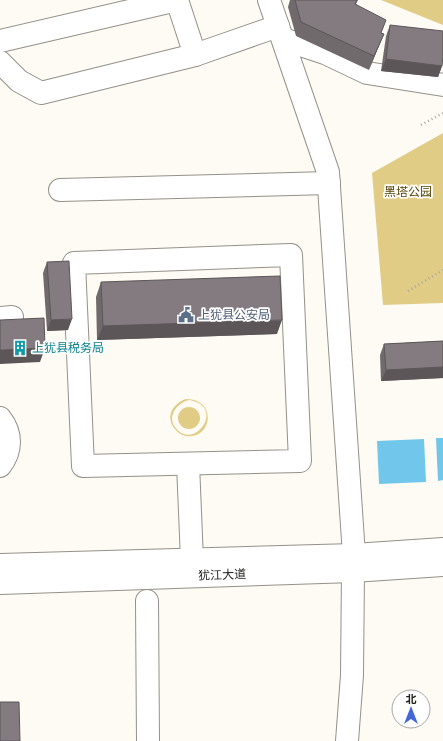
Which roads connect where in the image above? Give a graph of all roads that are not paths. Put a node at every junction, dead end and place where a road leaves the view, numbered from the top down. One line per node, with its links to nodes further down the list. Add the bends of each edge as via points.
1 (177, 0): 4 (street); 5 (street)
2 (269, 0): 3 (street)
3 (280, 33): 5 (street); 7 (street, via 367,73); 8 (street, via 328,172)
4 (0, 41)
5 (195, 55): 6 (street, via 41,93 19,81)
6 (0, 62)
7 (443, 85)
8 (329, 183): 9 (street); 15 (street)
9 (60, 190)
10 (0, 418): 12 (street, via 10,439 8,453)
11 (188, 464): 11 (street, via 83,466 74,263 291,255 300,461); 14 (street)
12 (0, 466)
13 (443, 549): 15 (street, 犹江大道)
14 (192, 560): 15 (street, 犹江大道); 16 (street, 犹江大道)
15 (353, 563): 17 (street, 犹江大道); 18 (street, 犹江大道); 21 (street, via 352,674)
16 (0, 565)
17 (443, 565)
18 (0, 583)
19 (147, 601): 20 (street)
20 (148, 741)
21 (347, 741)

